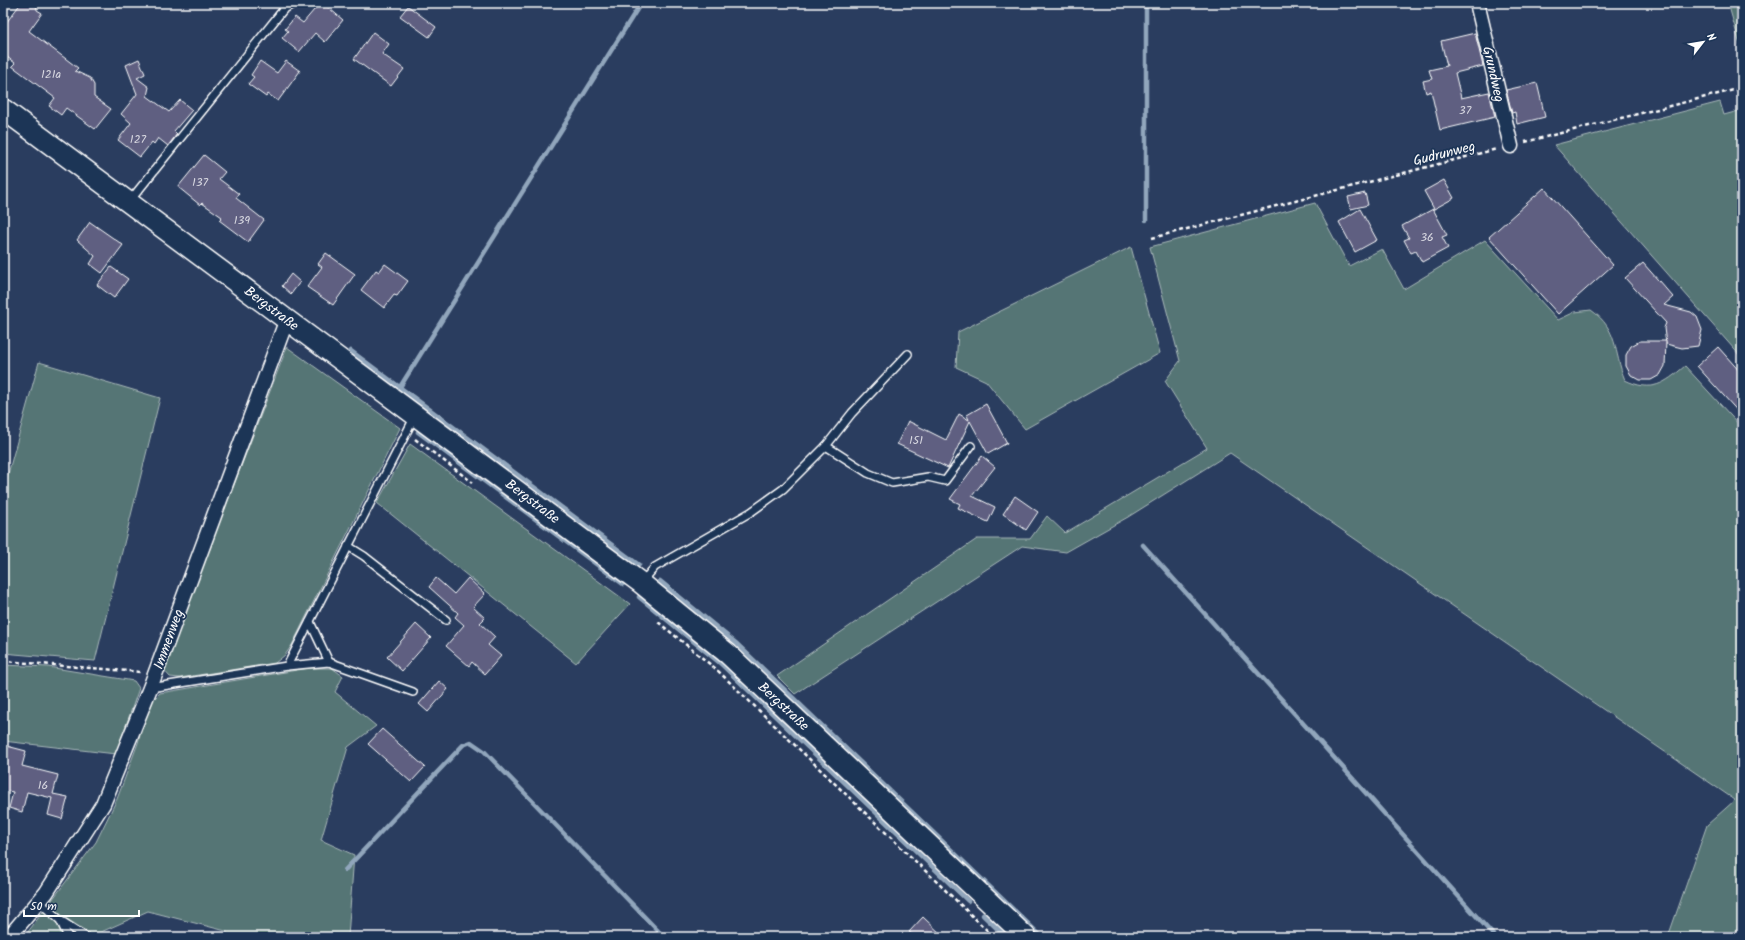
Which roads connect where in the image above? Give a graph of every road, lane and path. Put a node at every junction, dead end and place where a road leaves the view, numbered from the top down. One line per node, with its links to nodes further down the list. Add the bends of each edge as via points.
1 (294, 3): 6 (lane, via 283,10)
2 (1477, 3): 5 (street, Grundweg)
3 (1742, 88): 5 (path, Gudrunweg)
4 (3, 109): 6 (street, Bergstraße)
5 (1511, 146): 7 (path, Gudrunweg)
6 (129, 202): 8 (street, Bergstraße)
7 (1152, 238)
8 (287, 319): 10 (street, Bergstraße); 21 (street, Immenweg)
9 (908, 354): 11 (lane, via 852,413)
10 (416, 414): 13 (lane); 14 (street, Bergstraße)
11 (826, 446): 12 (lane, via 868,474 892,483 928,477 946,481); 14 (lane, via 783,489 751,512 655,567)
12 (971, 446)
13 (348, 546): 16 (lane); 17 (lane)
14 (641, 583): 29 (street, Bergstraße, via 728,654)
15 (654, 618): 28 (path, via 716,669)
16 (446, 620)
17 (310, 622): 19 (lane); 20 (lane)
18 (3, 661): 21 (path, via 141,672)
19 (329, 662): 20 (lane); 22 (lane)
20 (287, 666): 21 (lane)
21 (152, 683): 23 (street, Immenweg, via 103,804)
22 (413, 692)
23 (39, 902): 24 (lane); 25 (street, Immenweg)
24 (60, 920): 26 (lane); 27 (lane)
25 (9, 937)
26 (68, 937)
27 (86, 937)
28 (994, 937)
29 (1026, 937)

